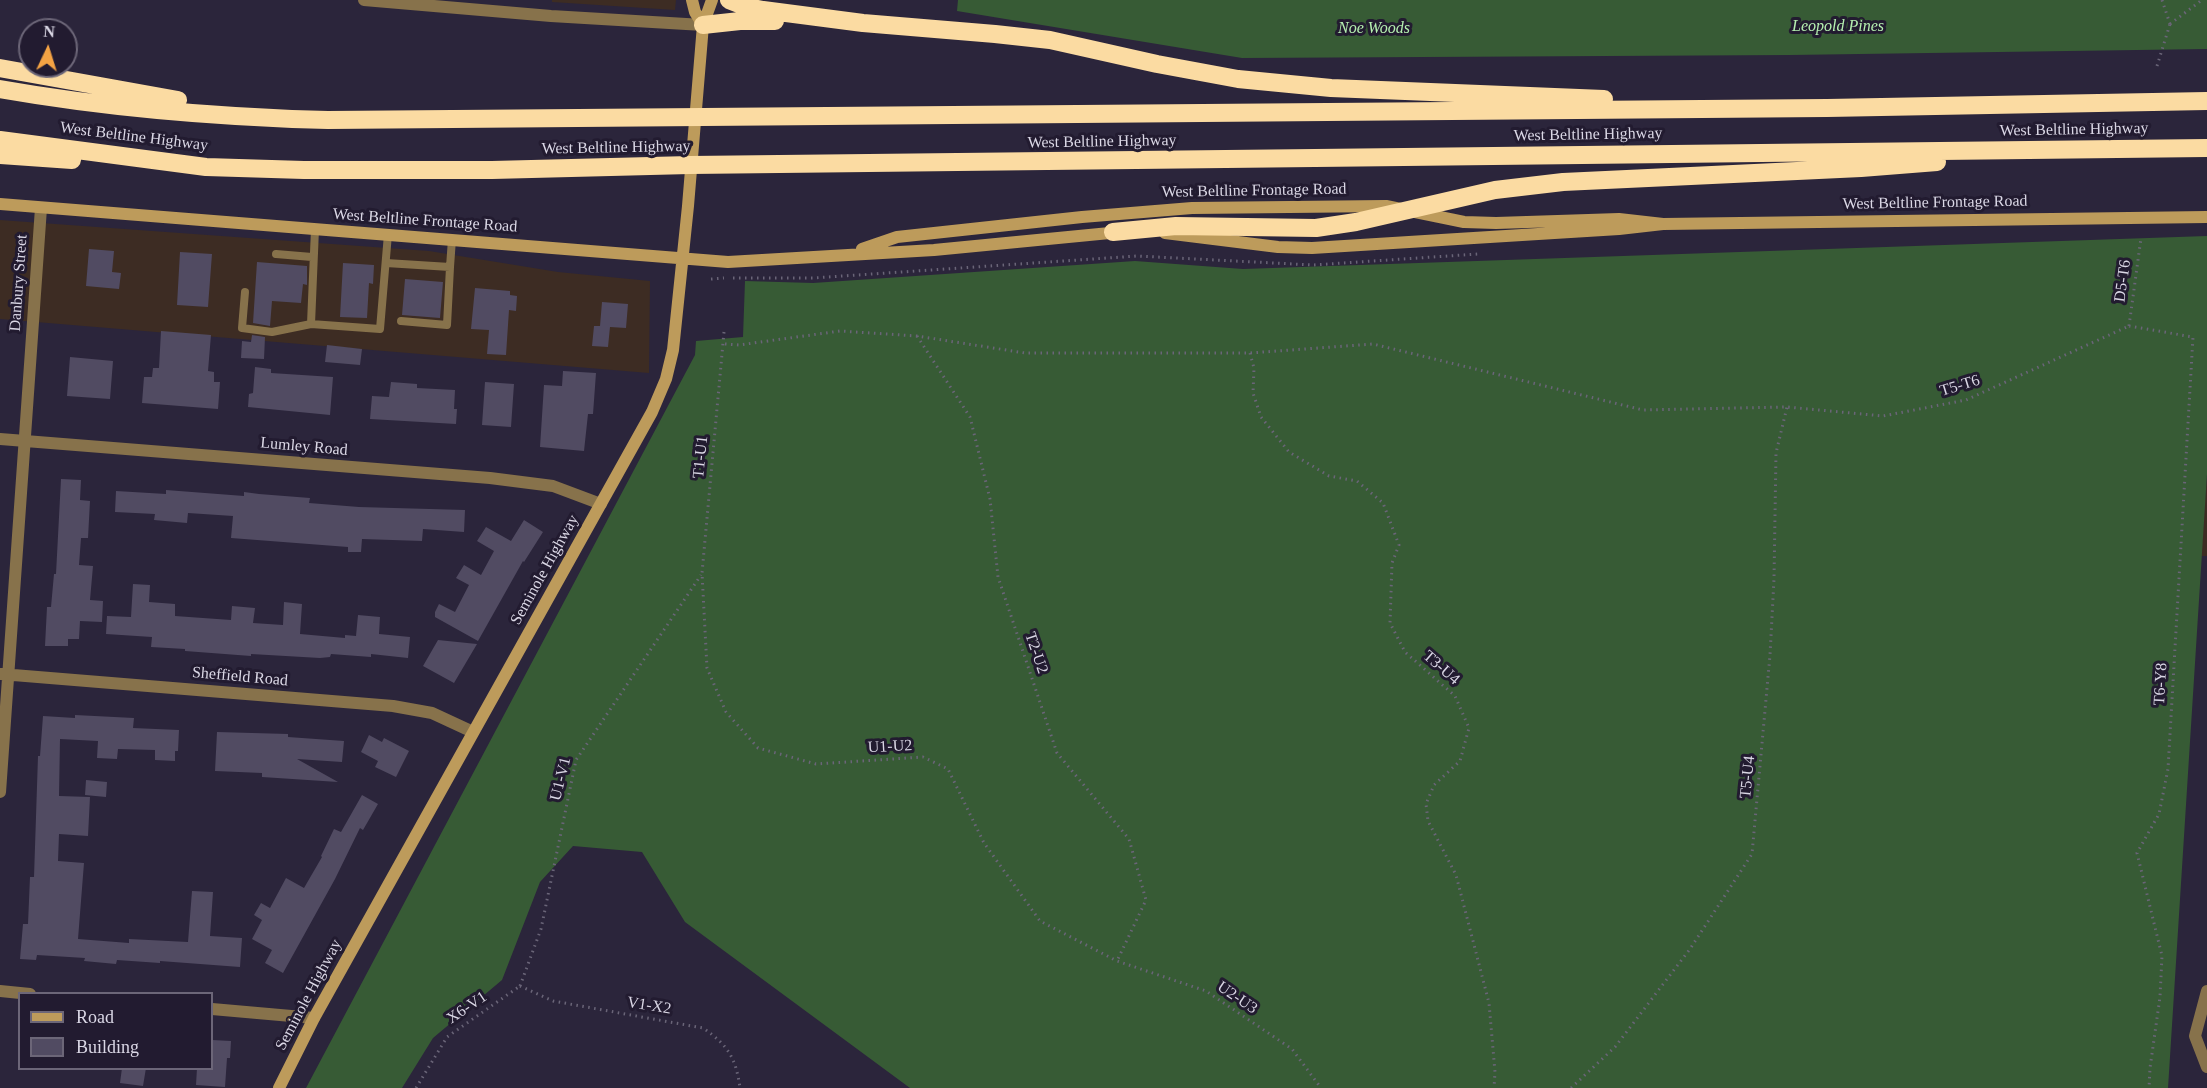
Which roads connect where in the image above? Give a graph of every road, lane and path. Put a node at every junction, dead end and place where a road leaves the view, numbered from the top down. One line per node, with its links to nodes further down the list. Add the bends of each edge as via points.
1 (364, 0): 9 (street)
2 (692, 0): 9 (street, Seminole Highway)
3 (712, 0): 9 (street, Seminole Highway)
4 (729, 0): 7 (highway, via 763,10)
5 (2162, 0): 8 (path)
6 (2202, 0): 8 (path)
7 (863, 23): 9 (highway, via 740,21); 14 (highway, via 1050,40 1175,68 1286,84)
8 (2170, 24): 10 (path)
9 (703, 25): 35 (street, Seminole Highway)
10 (2157, 66)
11 (0, 68): 15 (highway)
12 (0, 88): 15 (highway, West Beltline Highway, via 105,105)
13 (2207, 101): 14 (highway, West Beltline Highway)
14 (1827, 108): 15 (highway, West Beltline Highway)
15 (286, 119)
16 (0, 140): 20 (highway, West Beltline Highway)
17 (2207, 148): 18 (highway, West Beltline Highway)
18 (2098, 149): 20 (highway, West Beltline Highway, via 492,170); 23 (highway, via 1861,168 1563,182 1495,190)
19 (0, 155): 20 (highway)
20 (206, 167)
21 (0, 204): 22 (street, West Beltline Frontage Road)
22 (41, 208): 26 (street, West Beltline Frontage Road); 49 (street, Danbury Street)
23 (1409, 209): 25 (street, West Beltline Frontage Road, via 1464,222 1619,219); 27 (highway, via 1316,228 1176,226); 32 (street, West Beltline Frontage Road, via 1338,206 1158,210 897,237)
24 (2207, 217): 25 (street, West Beltline Frontage Road)
25 (1663, 224): 27 (street, West Beltline Frontage Road, via 1312,248 1160,232)
26 (315, 229): 28 (street, West Beltline Frontage Road); 34 (lane)
27 (1113, 232): 32 (street, West Beltline Frontage Road, via 934,250)
28 (388, 234): 30 (street, West Beltline Frontage Road); 36 (lane)
29 (2141, 238): 42 (path, D5-T6)
30 (452, 239): 35 (street, West Beltline Frontage Road); 37 (lane)
31 (276, 254): 34 (lane)
32 (847, 254): 35 (street, West Beltline Frontage Road, via 728,262)
33 (1482, 254): 38 (path, via 1313,265 1137,256 813,278)
34 (312, 257): 41 (lane)
35 (683, 258): 50 (street, Seminole Highway, via 666,379)
36 (386, 263): 37 (lane); 41 (lane, via 380,329)
37 (450, 267): 40 (lane, via 447,325)
38 (711, 279)
39 (245, 292): 41 (lane, via 242,328 272,332)
40 (401, 321)
41 (311, 324)
42 (2129, 326): 47 (path, T5-T6, via 1966,400 1883,416); 69 (path, T6-Y8, via 2193,337 2168,769 2159,814 2137,853 2162,956)
43 (724, 332): 45 (path, T1-U1)
44 (917, 336): 45 (path, T5-T6, via 840,331); 46 (path, T5-T6, via 1025,353); 55 (path, T2-U2, via 970,417 990,499 998,577 1057,753 1130,839 1146,900)
45 (724, 344): 51 (path, T1-U1)
46 (1250, 353): 47 (path, T5-T6, via 1374,344 1643,410); 67 (path, T3-U4, via 1253,393 1261,417 1289,452 1329,476 1357,481 1383,503 1399,545 1392,563 1390,623 1405,652 1455,696 1468,728 1460,761 1434,785 1426,804 1428,821 1456,875 1489,1003)
47 (1787, 407): 68 (path, T5-U4, via 1776,453 1770,655 1752,854 1690,949 1615,1047)
48 (0, 439): 49 (street, Lumley Road)
49 (24, 441): 50 (street, Lumley Road, via 490,478 554,486); 52 (street, Danbury Street)
50 (601, 504): 53 (street, Seminole Highway)
51 (702, 573): 55 (path, U1-U2, via 708,668 726,712 758,748 816,764 923,757 948,769 984,843 1040,921); 56 (path, U1-V1, via 576,760 541,929)
52 (4, 674): 53 (street, Sheffield Road, via 393,706 432,713); 54 (street, Danbury Street)
53 (473, 732): 61 (street, Seminole Highway)
54 (0, 792)
55 (1117, 962): 66 (path, U2-U3, via 1206,991 1292,1049)
56 (520, 986): 64 (path, X6-V1, via 447,1036); 65 (path, V1-X2, via 553,1001 703,1028 721,1041 735,1061)
57 (0, 991): 58 (street)
58 (18, 992)
59 (2207, 992): 62 (street, via 2194,1036)
60 (213, 1009): 61 (street)
61 (314, 1018): 63 (street, Seminole Highway)
62 (2207, 1067)
63 (279, 1088)
64 (416, 1088)
65 (740, 1088)
66 (1321, 1088)
67 (1494, 1088)
68 (1571, 1088)
69 (2149, 1088)

